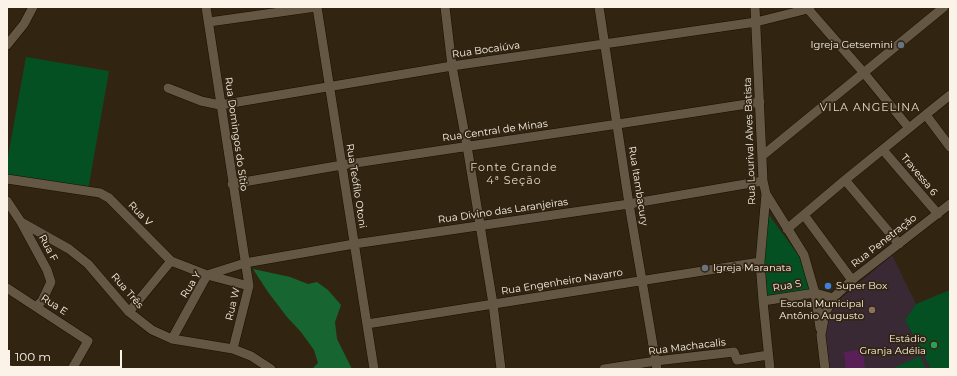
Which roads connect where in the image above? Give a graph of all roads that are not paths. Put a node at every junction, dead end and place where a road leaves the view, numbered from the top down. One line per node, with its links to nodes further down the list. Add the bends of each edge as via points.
1 (33, 7): 12 (street, via 24,24)
2 (206, 7): 9 (street, Rua Domingos do Sítio)
3 (316, 7): 9 (street); 15 (street, Rua Teófilo Otoni)
4 (444, 7): 13 (street)
5 (599, 7): 11 (street, Rua Itambacury)
6 (754, 7): 10 (street, Rua Lourival Alves Batista)
7 (944, 7): 14 (street)
8 (809, 8): 10 (street, Rua Bocaiúva); 14 (street)
9 (209, 22): 19 (street, Rua Domingos do Sítio)
10 (756, 22): 11 (street, Rua Bocaiúva); 18 (street, Rua Lourival Alves Batista)
11 (605, 44): 13 (street, Rua Bocaiúva); 21 (street, Rua Itambacury)
12 (7, 45)
13 (452, 66): 15 (street, Rua Bocaiúva); 23 (street)
14 (864, 73): 22 (street); 26 (street)
15 (330, 86): 19 (street, Rua Bocaiúva); 27 (street, Rua Teófilo Otoni)
16 (168, 88): 19 (street, via 200,101)
17 (950, 95): 20 (street)
18 (760, 102): 21 (street, Rua Central de Minas); 26 (street, Rua Lourival Alves Batista)
19 (220, 105): 31 (street, Rua Domingos do Sítio)
20 (926, 115): 22 (street); 24 (street)
21 (618, 124): 23 (street, Rua Central de Minas); 34 (street, Rua Itambacury)
22 (909, 128): 25 (street)
23 (467, 146): 27 (street, Rua Central de Minas); 39 (street)
24 (950, 147)
25 (883, 150): 29 (street); 36 (street, Travessa 6)
26 (762, 156): 30 (street, Rua Lourival Alves Batista)
27 (342, 165): 31 (street, Rua Central de Minas); 41 (street, Rua Teófilo Otoni)
28 (7, 178): 43 (street, Rua V, via 100,193 109,198)
29 (845, 180): 37 (street); 42 (street)
30 (763, 181): 32 (street, Rua Lourival Alves Batista); 34 (street, Rua Divino das Laranjeiras)
31 (232, 184): 45 (street, Rua Domingos do Sítio)
32 (766, 194): 40 (street); 44 (street, Rua Lourival Alves Batista)
33 (7, 201): 38 (street, Rua F)
34 (629, 204): 39 (street, Rua Divino das Laranjeiras); 47 (street, Rua Itambacury)
35 (950, 204): 36 (street, Rua Penetração)
36 (938, 214): 42 (street, Rua Penetração)
37 (804, 215): 40 (street); 48 (street)
38 (21, 222): 55 (street, Rua F, via 51,282 42,301); 56 (street, Rua Três, via 69,248 88,264)
39 (479, 226): 41 (street, Rua Divino das Laranjeiras); 54 (street)
40 (787, 229): 51 (street, via 804,255)
41 (354, 244): 45 (street, Rua Divino das Laranjeiras); 57 (street, Rua Teófilo Otoni)
42 (899, 244): 48 (street, Rua Penetração)
43 (171, 261): 46 (street, Rua V); 56 (street)
44 (760, 262): 47 (street, Rua Engenheiro Navarro); 53 (street, Rua Lourival Alves Batista)
45 (245, 263): 46 (street, Rua Y); 49 (street, Rua W)
46 (207, 275): 49 (street, Rua V); 59 (street, Rua Y)
47 (642, 280): 54 (street, Rua Engenheiro Navarro); 62 (street, Rua Itambacury)
48 (852, 280): 52 (street, Rua Penetração)
49 (249, 286): 60 (street, Rua W)
50 (7, 288): 55 (street, Rua E)
51 (815, 292): 52 (street); 53 (street, Rua S); 58 (street)
52 (833, 298): 58 (street, via 825,314)
53 (762, 301): 61 (street, Rua Lourival Alves Batista)
54 (493, 304): 57 (street, Rua Engenheiro Navarro); 66 (street)
55 (36, 307): 63 (street, Rua E, via 88,341)
56 (129, 312): 59 (street, Rua Três, via 152,330)
57 (366, 324): 65 (street, Rua Teófilo Otoni)
58 (821, 335): 69 (street)
59 (172, 339): 60 (street, Rua Três)
60 (233, 349): 64 (street, Rua Três, via 251,356)
61 (768, 355): 62 (street, Rua Machacalis, via 737,360 734,352); 68 (street, Rua Lourival Alves Batista)
62 (656, 365): 67 (street, Rua Machacalis)
63 (72, 369)
64 (271, 369)
65 (374, 369)
66 (501, 369)
67 (604, 369)
68 (770, 369)
69 (825, 369)

